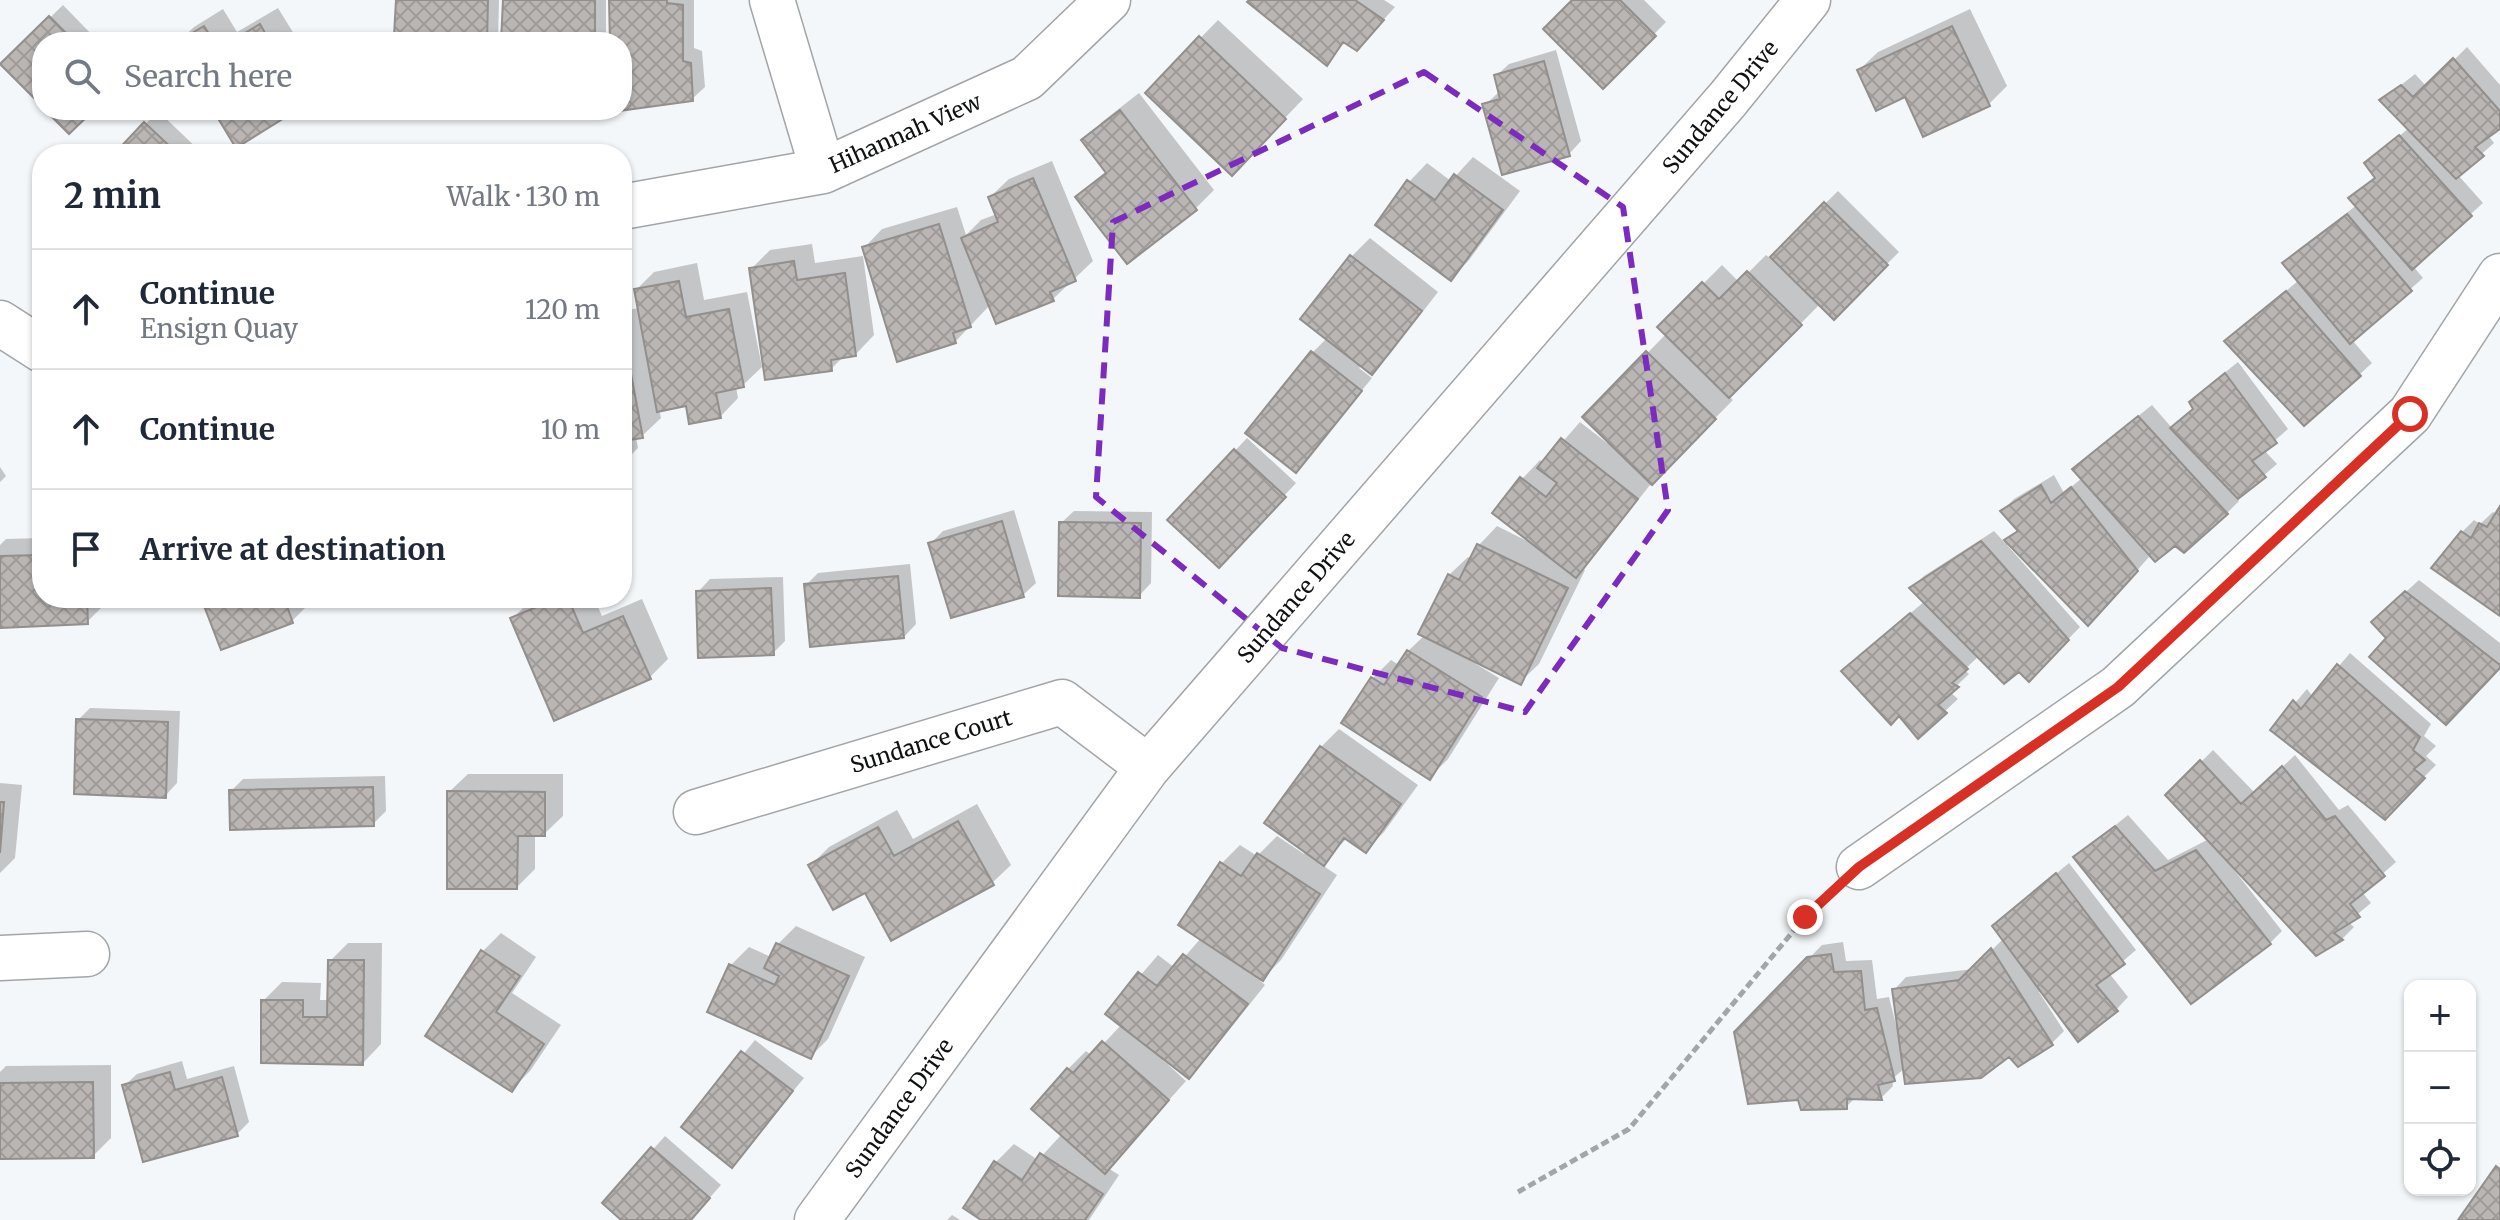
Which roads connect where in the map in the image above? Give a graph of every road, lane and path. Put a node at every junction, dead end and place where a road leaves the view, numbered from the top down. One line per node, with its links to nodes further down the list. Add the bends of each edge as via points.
1 (772, 0): 4 (street)
2 (1108, 0): 4 (street, Hihannah View, via 1027,78)
3 (1808, 0): 9 (street, Sundance Drive)
4 (823, 171): 5 (street, Hihannah View)
5 (632, 205)
6 (2500, 276): 11 (street, via 2410,414 2118,687)
7 (0, 323): 8 (street)
8 (32, 344)
9 (1148, 767): 10 (street, Sundance Court, via 1062,702); 15 (street, Sundance Drive)
10 (696, 812)
11 (1859, 867): 14 (path, via 1805,917 1629,1129)
12 (87, 954): 13 (street)
13 (0, 958)
14 (1518, 1192)
15 (817, 1220)

